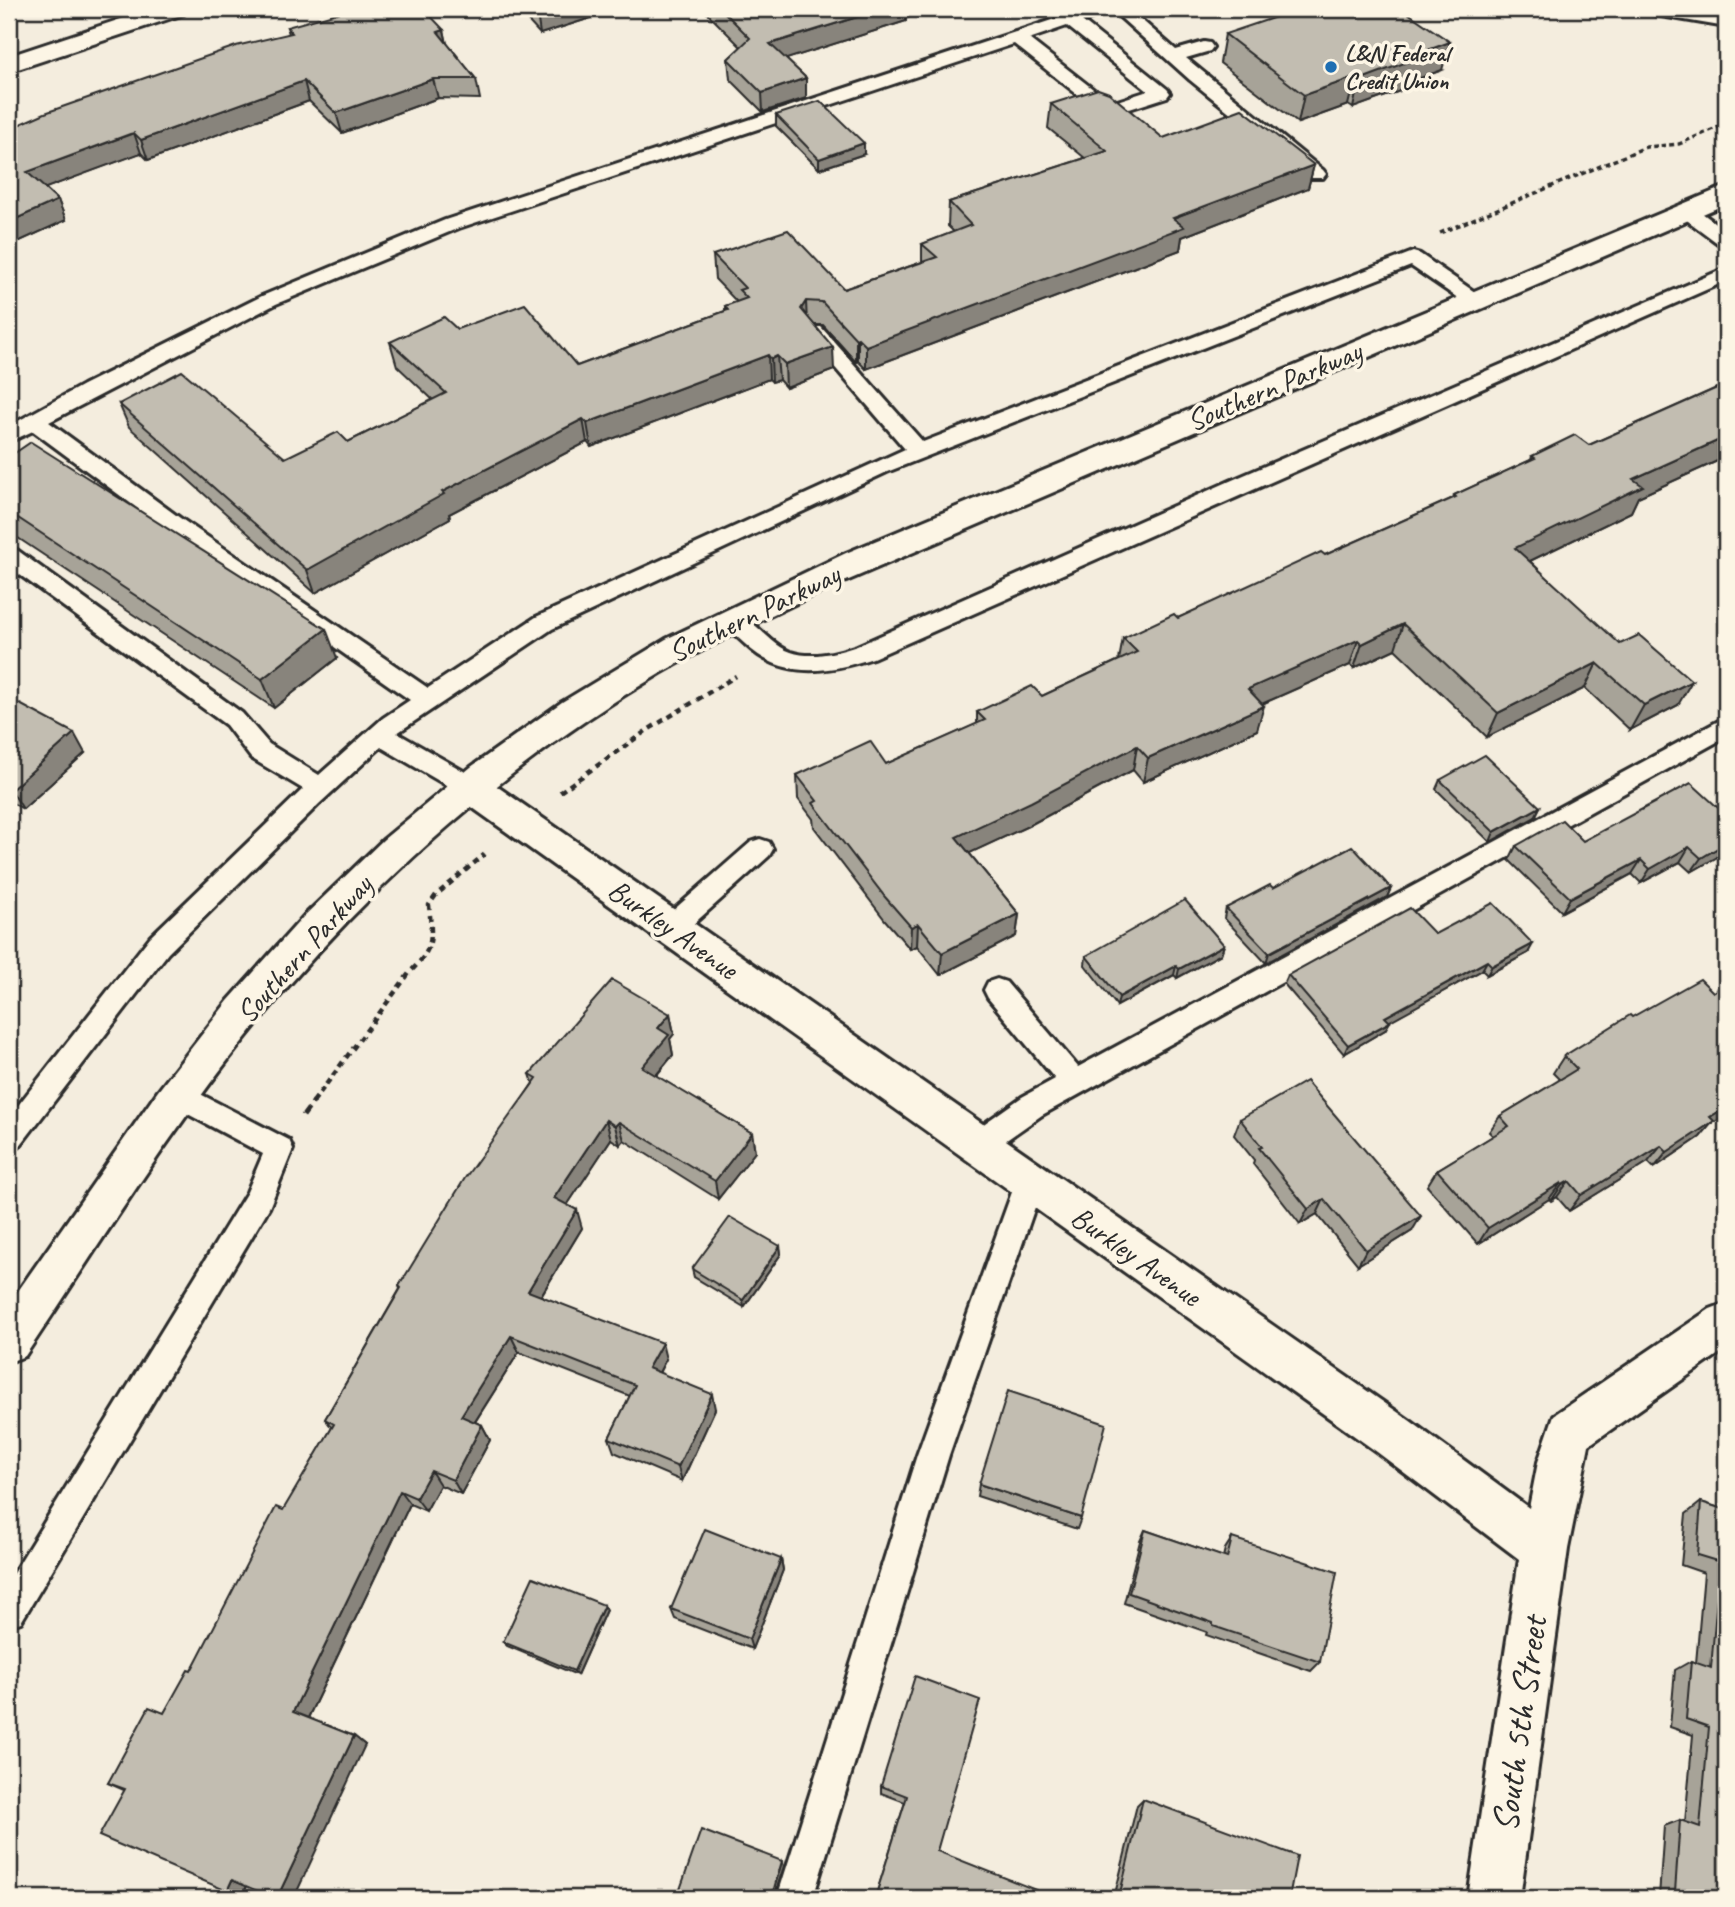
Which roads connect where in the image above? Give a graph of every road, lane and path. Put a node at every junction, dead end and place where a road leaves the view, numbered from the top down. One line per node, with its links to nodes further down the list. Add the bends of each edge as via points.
1 (175, 9): 10 (main road)
2 (1101, 9): 5 (lane)
3 (1119, 9): 9 (lane)
4 (1661, 9): 6 (main road)
5 (1069, 19): 7 (lane); 7 (lane, via 1161,93 1108,110)
6 (1726, 20)
7 (1016, 37): 20 (lane, via 452,224 269,300)
8 (1204, 47): 9 (lane)
9 (1175, 57): 12 (lane)
10 (9, 64)
11 (1726, 124): 16 (path, via 1678,144 1646,147 1429,237)
12 (1317, 174)
13 (1726, 194): 14 (main road, Southern Parkway)
14 (1687, 211): 15 (lane); 18 (main road, Southern Parkway)
15 (1726, 240)
16 (1413, 258): 18 (lane); 22 (lane)
17 (1726, 274): 25 (lane, via 894,640 822,664)
18 (1475, 301): 24 (main road, Southern Parkway, via 858,561)
19 (814, 331): 22 (lane)
20 (34, 421): 21 (lane); 26 (lane)
21 (9, 435)
22 (919, 451): 26 (lane, via 544,623)
23 (9, 556): 29 (lane, via 234,719 260,751)
24 (734, 620): 25 (lane); 30 (main road, Southern Parkway, via 622,680 519,749)
25 (773, 654): 31 (path, via 617,748)
26 (428, 700): 28 (lane)
27 (1726, 726): 35 (lane)
28 (379, 734): 29 (lane); 30 (lane)
29 (321, 788): 37 (lane, via 159,945)
30 (472, 788): 31 (main road, Burkley Avenue); 36 (main road, Southern Parkway, via 387,859 279,969)
31 (522, 824): 33 (main road, Burkley Avenue); 39 (path, via 436,895 429,905 432,938 426,956)
32 (760, 849): 33 (lane)
33 (671, 928): 38 (main road, Burkley Avenue)
34 (997, 990): 35 (lane)
35 (1075, 1083): 38 (lane)
36 (179, 1095): 39 (lane); 42 (main road, Southern Parkway)
37 (9, 1138)
38 (978, 1144): 40 (main road, Burkley Avenue)
39 (279, 1149): 44 (lane, via 259,1199)
40 (1030, 1181): 43 (main road, Burkley Avenue, via 1382,1428); 45 (lane, via 933,1455)
41 (1726, 1324): 43 (main road, via 1570,1431)
42 (9, 1341)
43 (1544, 1549): 46 (main road, South 5th Street)
44 (9, 1610)
45 (795, 1898)
46 (1494, 1898)

